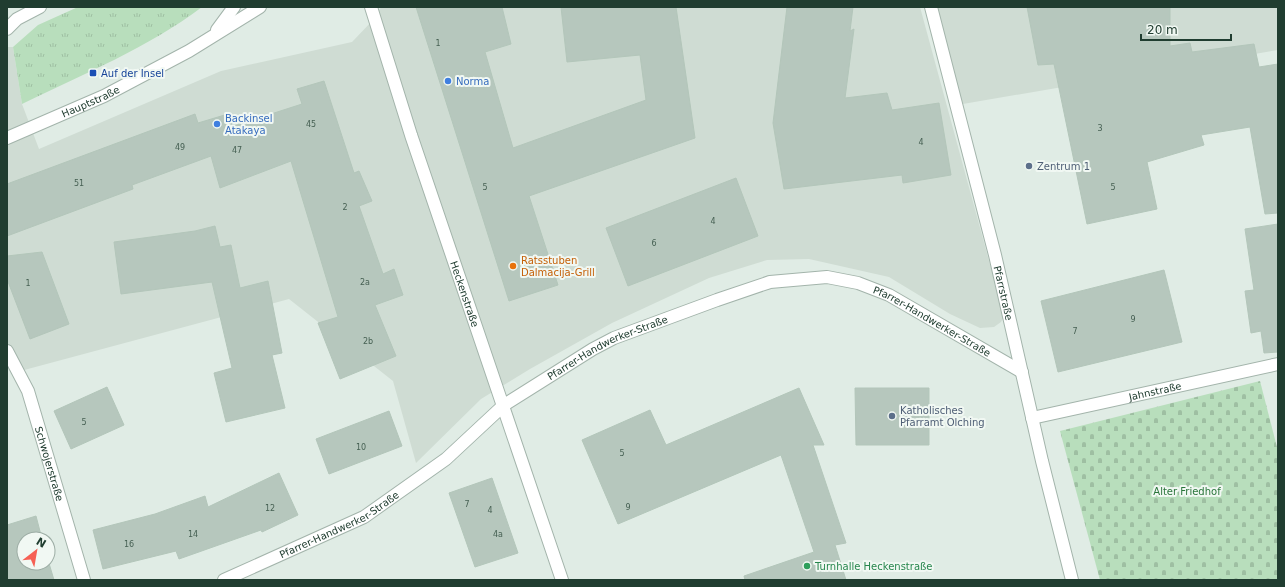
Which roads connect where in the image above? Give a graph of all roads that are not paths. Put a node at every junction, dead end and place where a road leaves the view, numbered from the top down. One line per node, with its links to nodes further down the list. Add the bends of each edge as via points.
1 (40, 7): 6 (street, via 17,18)
2 (234, 7): 7 (street, Hauptstraße)
3 (260, 7): 7 (street, Hauptstraße)
4 (372, 7): 12 (street, Heckenstraße, via 411,135)
5 (931, 7): 11 (street, Pfarrstraße, via 995,255)
6 (7, 29)
7 (212, 36): 8 (street, Hauptstraße, via 104,96)
8 (7, 138)
9 (7, 351): 14 (street, Schwojerstraße, via 28,391)
10 (1278, 364): 13 (street, Jahnstraße)
11 (1022, 372): 12 (street, Pfarrer-Handwerker-Straße, via 889,295 858,283 827,277 770,282 614,338); 13 (street, Pfarrstraße)
12 (504, 405): 15 (street, Pfarrer-Handwerker-Straße, via 446,459 364,518); 16 (street, Heckenstraße)
13 (1032, 418): 17 (street, Pfarrstraße)
14 (84, 580)
15 (224, 580)
16 (562, 580)
17 (1072, 580)

